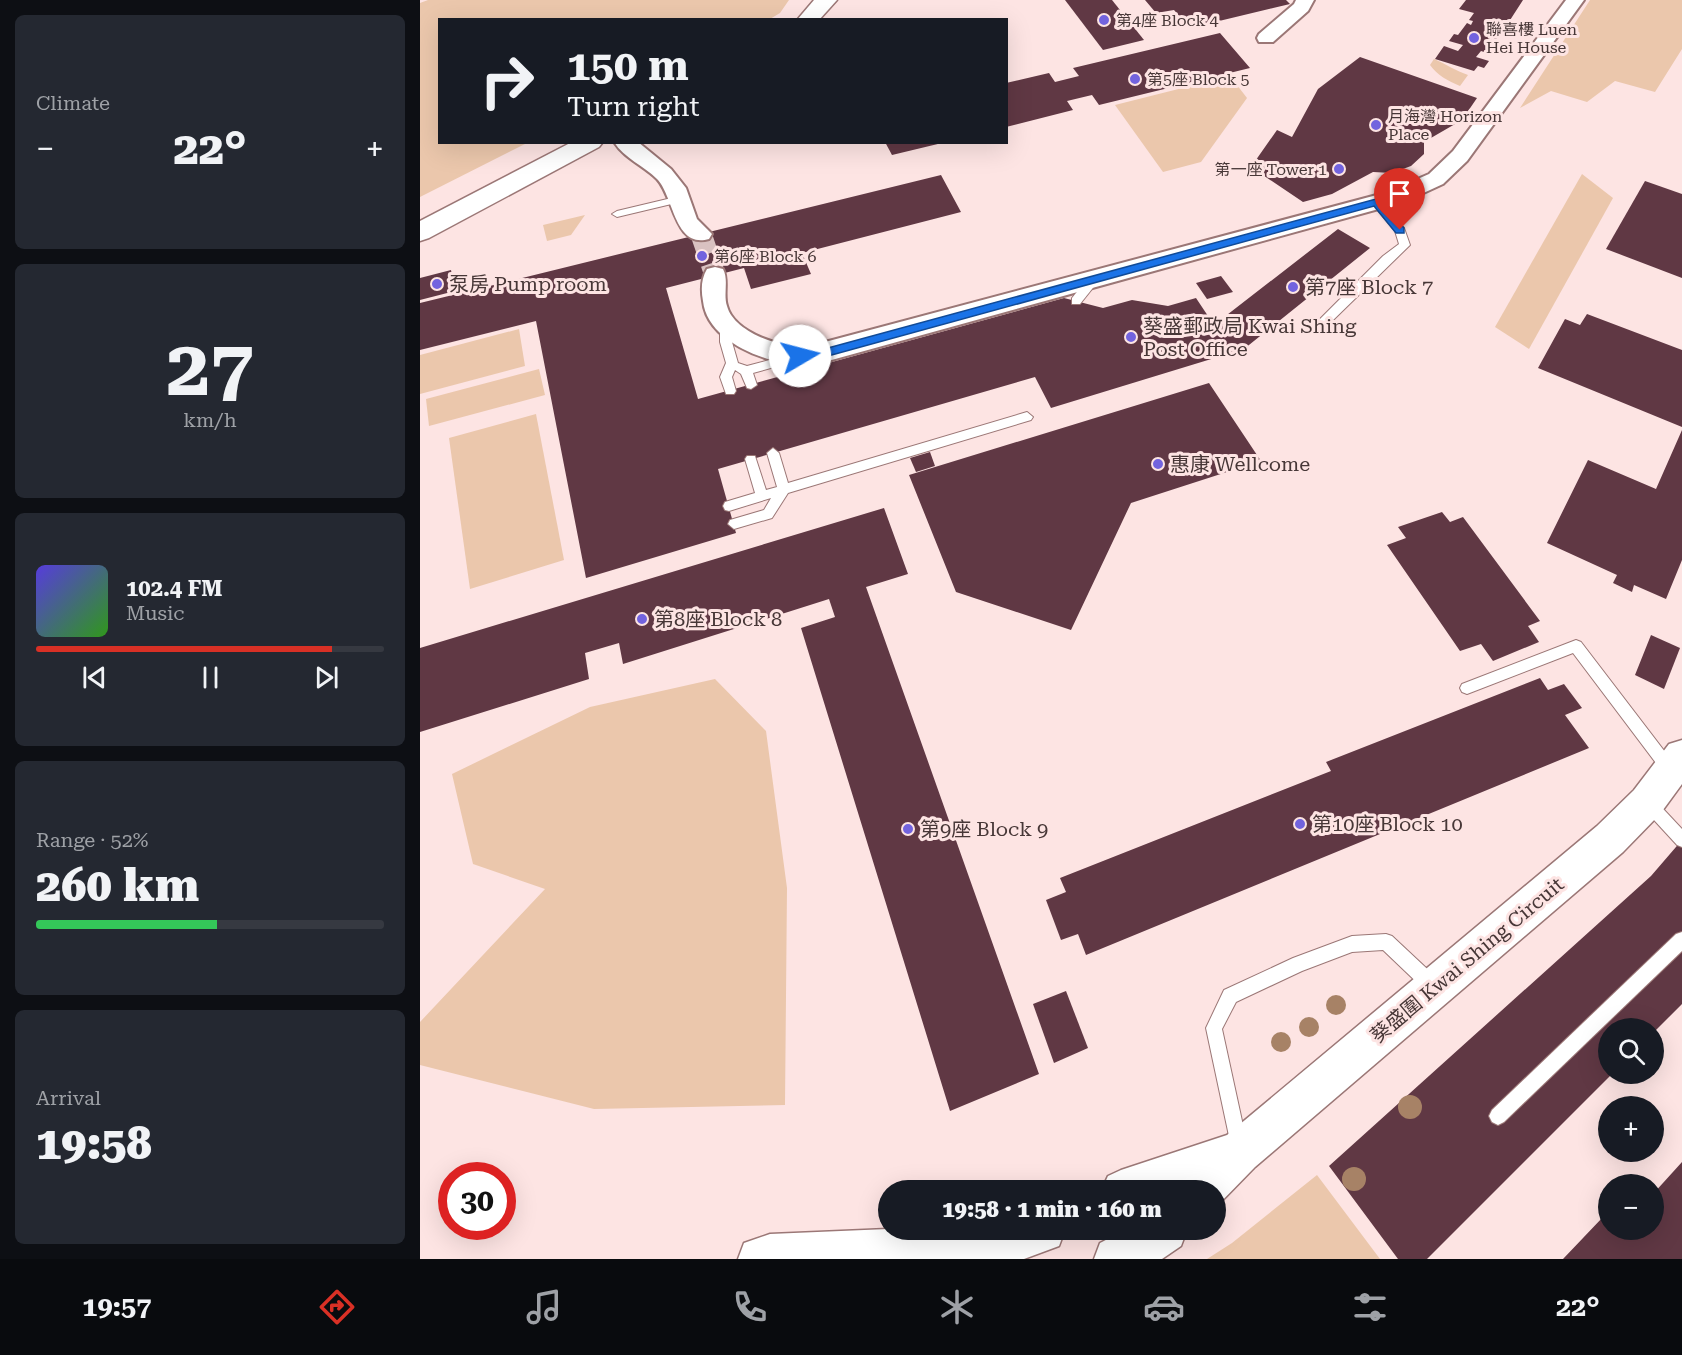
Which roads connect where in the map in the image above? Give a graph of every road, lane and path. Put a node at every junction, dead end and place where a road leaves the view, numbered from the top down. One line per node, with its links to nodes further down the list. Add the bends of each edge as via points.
1 (826, 0): 4 (street)
2 (1305, 0): 5 (street)
3 (1575, 0): 9 (street, via 1460,156 1436,179)
4 (809, 18)
5 (1266, 38)
6 (587, 144): 12 (street)
7 (626, 144): 8 (street, via 664,174)
8 (680, 199): 10 (lane); 11 (street)
9 (1376, 202): 13 (street); 16 (lane, via 1400,230 1405,245)
10 (617, 214)
11 (690, 231)
12 (420, 232)
13 (1092, 281): 15 (lane); 18 (street, via 828,352)
14 (707, 283): 17 (street)
15 (1076, 301)
16 (1323, 323)
17 (726, 327): 18 (street, via 738,338 755,345); 19 (lane)
18 (810, 361): 20 (lane)
19 (732, 363): 20 (lane); 22 (lane, via 726,377)
20 (746, 371): 21 (lane)
21 (751, 385)
22 (730, 391)
23 (1027, 417): 26 (lane)
24 (773, 453): 26 (lane)
25 (751, 459): 27 (lane)
26 (784, 489): 27 (lane); 29 (lane, via 768,514)
27 (762, 496): 28 (lane)
28 (729, 506)
29 (734, 524)
30 (1467, 688): 31 (lane, via 1576,646)
31 (1677, 764): 32 (street, 葵盛圍 Kwai Shing Circuit)
32 (1647, 802): 33 (lane); 35 (street, 葵盛圍 Kwai Shing Circuit, via 1610,839)
33 (1682, 840)
34 (1682, 940): 36 (lane)
35 (1435, 987): 37 (street, 葵盛圍 Kwai Shing Circuit); 37 (lane, via 1386,942 1352,944 1230,996 1214,1028)
36 (1498, 1116)
37 (1240, 1152): 38 (street, 葵盛圍 Kwai Shing Circuit); 39 (street, 葵盛圍 Kwai Shing Circuit)
38 (1152, 1180)
39 (1213, 1180)
40 (1015, 1240): 42 (street)
41 (1152, 1240): 45 (street)
42 (978, 1253): 43 (street)
43 (914, 1254): 44 (street)
44 (760, 1259)
45 (1116, 1259)

